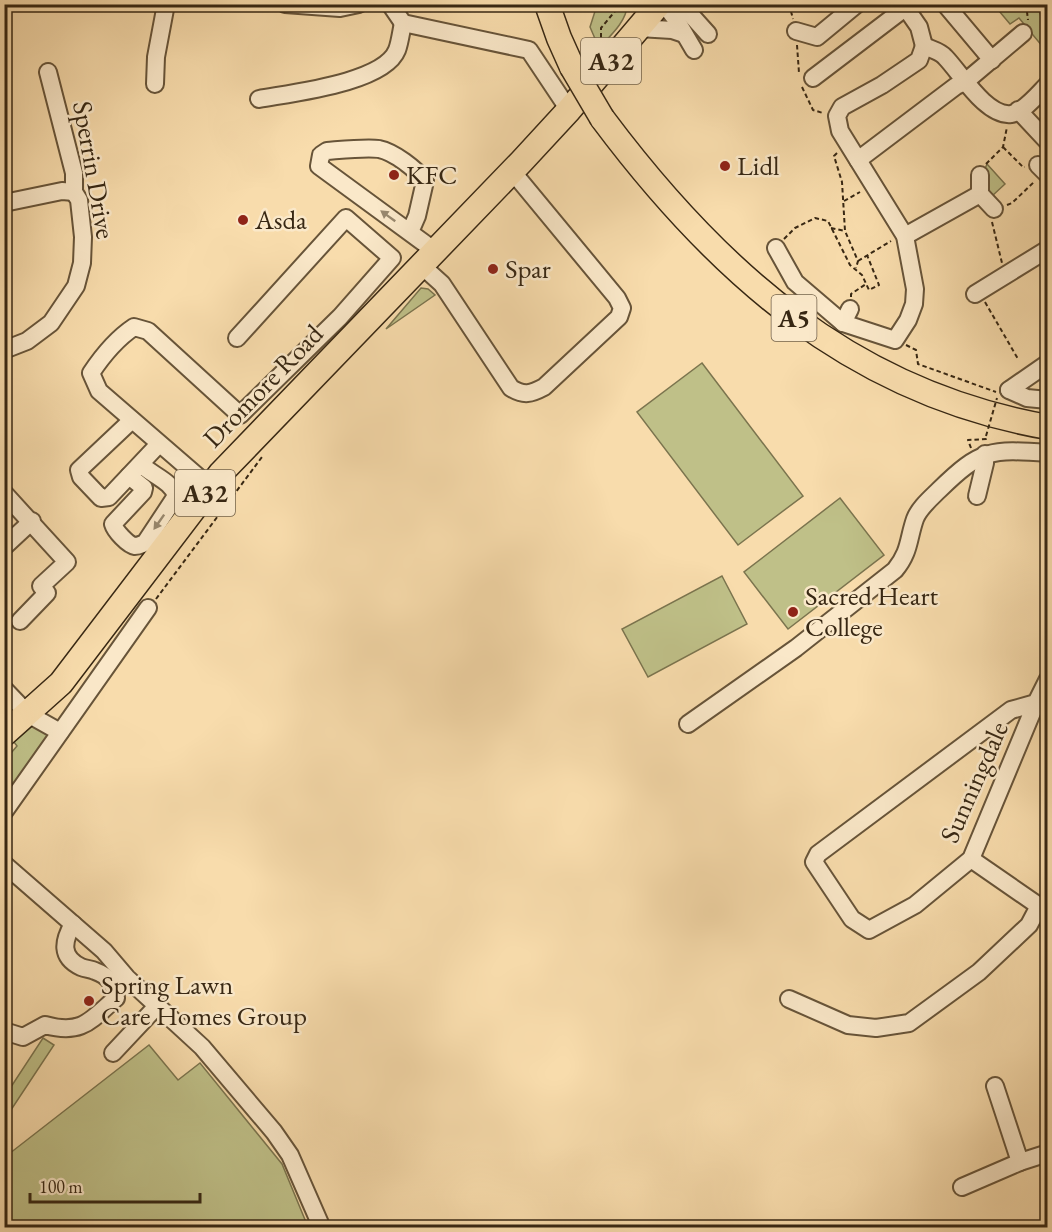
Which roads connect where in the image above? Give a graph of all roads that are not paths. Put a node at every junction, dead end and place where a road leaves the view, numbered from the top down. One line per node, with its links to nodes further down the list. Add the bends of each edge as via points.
1 (166, 4): 24 (street, via 156,57)
2 (359, 4): 10 (street, via 339,8)
3 (390, 4): 12 (street)
4 (547, 4): 46 (highway, A5, bridge, via 558,38 602,118 633,160 704,240 746,280 802,324 884,374 967,409)
5 (659, 4): 13 (highway, A32)
6 (664, 4): 16 (street)
7 (681, 4): 17 (street)
8 (857, 4): 14 (street, via 817,37)
9 (945, 4): 20 (street)
10 (296, 5)
11 (904, 6): 18 (street, via 919,27); 22 (street)
12 (403, 23): 26 (street, via 397,52 380,70 341,83); 28 (street, via 529,50)
13 (634, 24): 16 (street); 28 (highway, A32, via 601,73)
14 (796, 31)
15 (1023, 33): 20 (street)
16 (684, 34): 19 (street)
17 (708, 34)
18 (924, 46): 23 (street, via 943,55); 30 (street, via 919,60 842,107 837,122)
19 (694, 50)
20 (992, 60): 23 (street)
21 (48, 72): 33 (street, Sperrin Drive, via 74,173)
22 (813, 78)
23 (965, 82): 27 (street, via 990,107 1001,113); 30 (street)
24 (156, 84)
25 (1047, 84): 27 (street)
26 (259, 99)
27 (1013, 112): 29 (street)
28 (566, 114): 31 (highway, Dromore Road / A32)
29 (1047, 141)
30 (858, 160): 36 (street)
31 (512, 171): 39 (highway, Dromore Road / A32); 39 (street, via 616,298 622,309 619,317 544,387 521,394 511,388 441,284)
32 (980, 175): 36 (street, via 987,201)
33 (74, 192): 34 (street); 42 (street, Sperrin Drive, via 79,200 83,237 76,286 51,323 27,341)
34 (4, 203)
35 (410, 232): 35 (street, one-way to 35, via 319,166 321,155 327,151 379,149 421,176 425,181); 39 (street)
36 (898, 239): 37 (street, via 915,288 914,304 896,340 847,316 795,282)
37 (776, 248)
38 (1047, 249): 40 (street)
39 (428, 258): 51 (highway, Dromore Road / A32)
40 (977, 293)
41 (237, 338): 45 (street, via 346,218 392,258 340,317 240,415 156,338 134,327 122,335 91,373 99,391)
42 (4, 350)
43 (1047, 363): 44 (street, via 1002,393)
44 (1047, 400)
45 (132, 420): 47 (street); 50 (street, via 79,470 101,498 109,497)
46 (1047, 428)
47 (159, 444): 50 (street); 51 (street)
48 (1047, 453): 49 (street, via 1006,450)
49 (978, 458): 53 (street, via 985,463); 62 (street, via 958,472 916,516 905,558 895,570 796,648)
50 (135, 470): 50 (street, one-way to 50, via 148,472 168,484 176,496 145,543 138,546 132,545 113,524 143,492)
51 (210, 486): 61 (highway, Dromore Road / A32, via 61,683)
52 (4, 493): 54 (street)
53 (977, 496)
54 (32, 521): 55 (street); 57 (street, via 67,562 41,586 47,593)
55 (4, 547)
56 (148, 608): 63 (street)
57 (20, 621)
58 (1047, 679): 60 (street, Sunningdale)
59 (4, 689): 61 (street)
60 (1036, 703): 66 (street, Sunningdale); 66 (street, Sunningdale, via 1011,710 818,854 814,862 852,919 869,930 915,905)
61 (28, 714): 63 (street); 64 (highway, Dromore Road / A32)
62 (688, 724)
63 (60, 732): 65 (street)
64 (4, 734)
65 (4, 812)
66 (971, 859): 69 (street, via 1040,906 1029,925 979,972 909,1023 876,1028 848,1025)
67 (4, 864): 68 (street)
68 (73, 924): 70 (street); 71 (street, via 64,947 81,967 107,977 115,987 116,998 84,1026 62,1029 45,1025 23,1037)
69 (789, 999)
70 (158, 1005): 72 (street); 77 (street, via 202,1047 274,1132 290,1155)
71 (4, 1031)
72 (113, 1053)
73 (993, 1083): 75 (street)
74 (1047, 1153): 75 (street)
75 (1020, 1162): 76 (street)
76 (962, 1187)
77 (322, 1227)

